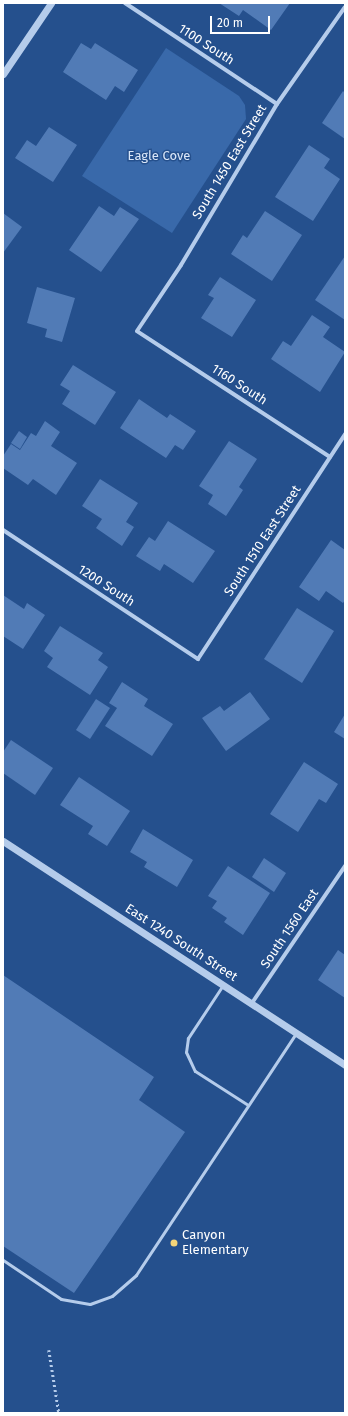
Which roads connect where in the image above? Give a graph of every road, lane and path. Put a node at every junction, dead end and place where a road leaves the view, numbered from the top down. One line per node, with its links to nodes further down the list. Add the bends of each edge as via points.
1 (50, 3): 4 (street)
2 (125, 3): 5 (street, 1100 South)
3 (345, 7): 5 (street, South 1450 East Street)
4 (3, 74)
5 (277, 104): 6 (street, South 1450 East Street, via 181,265)
6 (137, 331): 8 (street, 1160 South)
7 (345, 434): 8 (street, South 1510 East Street)
8 (330, 457): 10 (street, South 1510 East Street)
9 (3, 530): 10 (street, 1200 South)
10 (198, 659)
11 (3, 841): 13 (street, East 1240 South Street)
12 (345, 866): 14 (street, South 1560 East)
13 (223, 985): 14 (street, East 1240 South Street); 17 (lane, via 188,1038 186,1052 195,1071)
14 (252, 1003): 15 (street, East 1240 South Street)
15 (296, 1033): 16 (street, East 1240 South Street); 17 (lane)
16 (345, 1065)
17 (248, 1105): 18 (lane, via 136,1275 112,1296 90,1304 61,1299)
18 (3, 1260)
19 (49, 1350): 20 (path)
20 (59, 1413)

